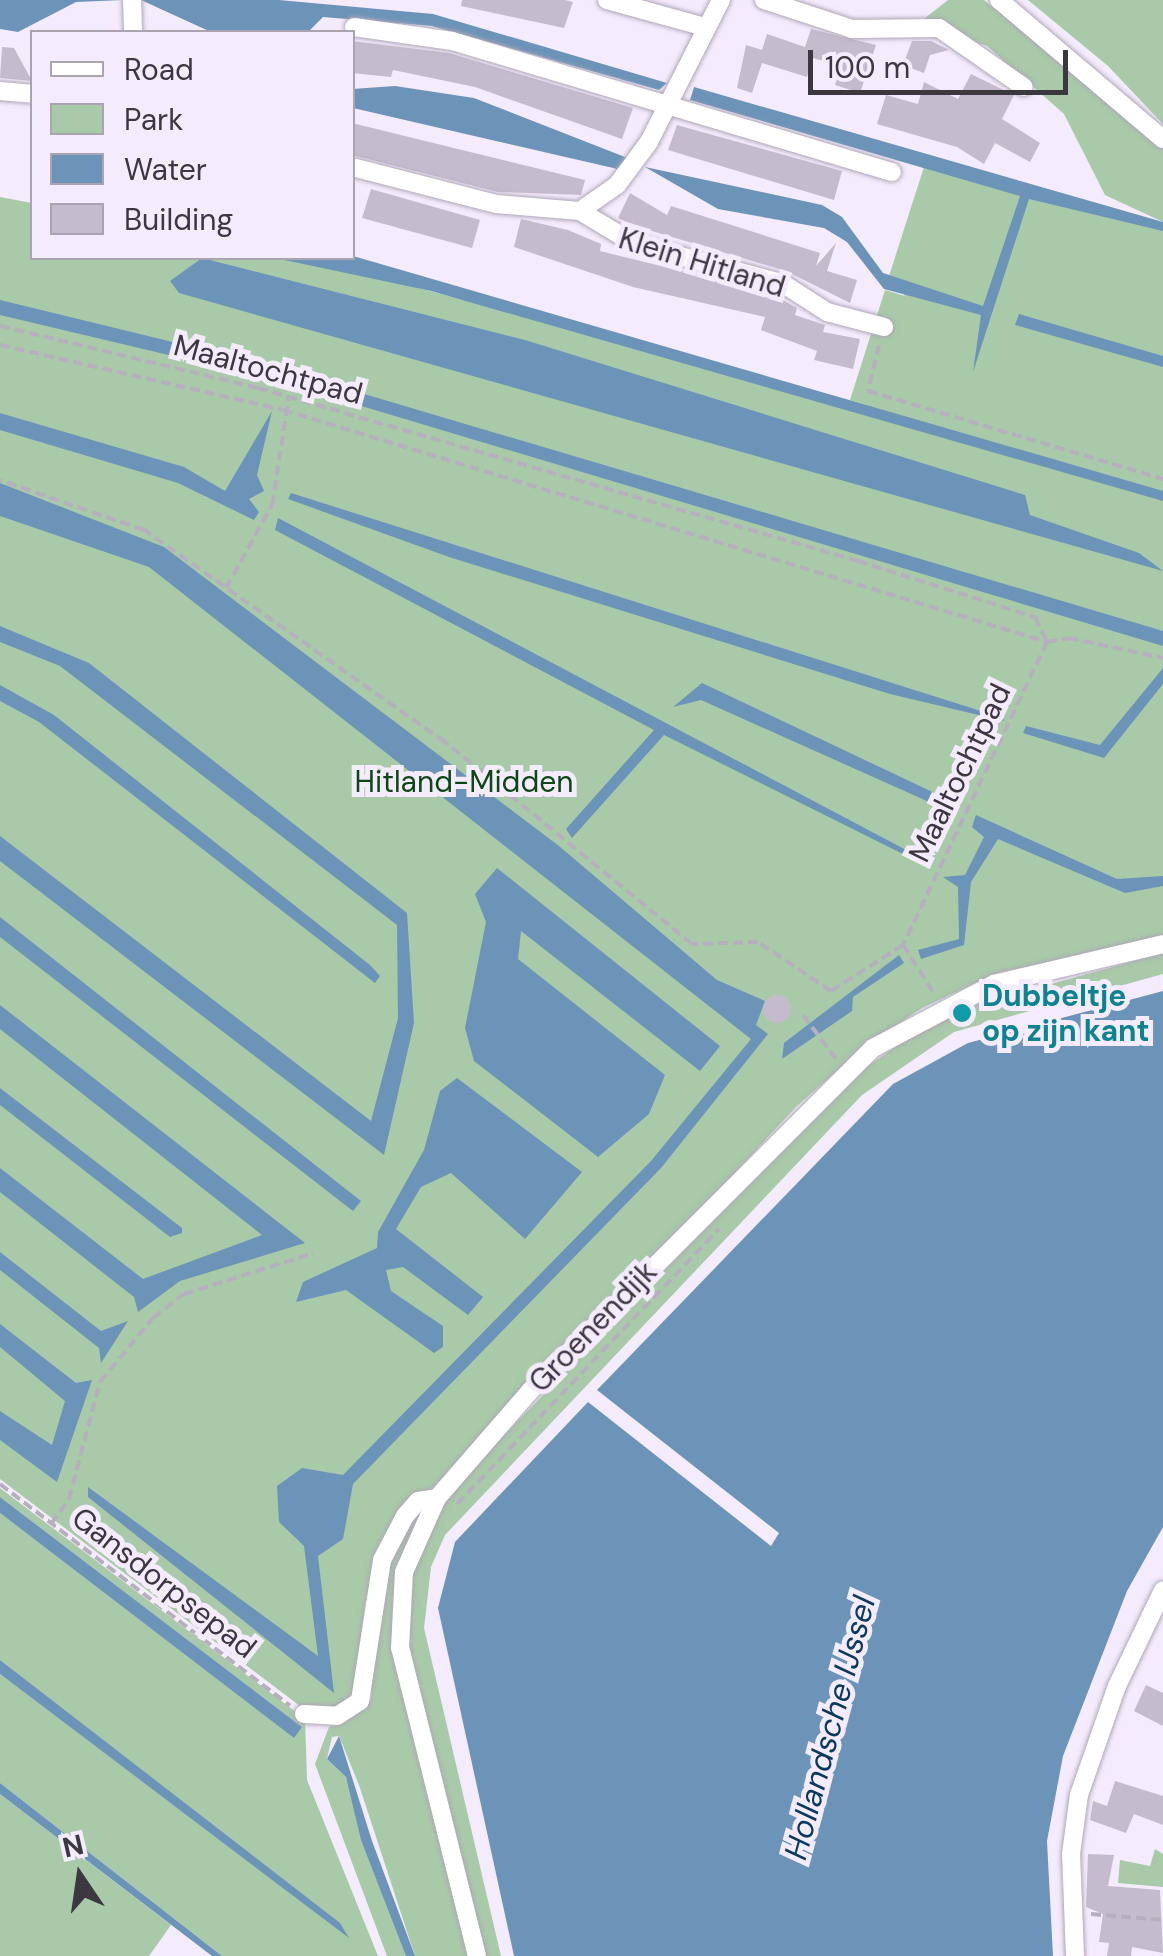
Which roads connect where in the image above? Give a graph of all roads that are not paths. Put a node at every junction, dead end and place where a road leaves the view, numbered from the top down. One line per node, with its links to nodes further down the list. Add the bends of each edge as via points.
1 (132, 0): 8 (street)
2 (607, 0): 7 (street)
3 (721, 0): 7 (street, Klein Hitland)
4 (764, 0): 9 (street, via 852,28 939,28)
5 (999, 0): 13 (street)
6 (354, 27): 12 (street, via 452,40)
7 (705, 27): 12 (street, Klein Hitland)
8 (133, 30)
9 (1024, 87)
10 (0, 91): 11 (street)
11 (30, 94)
12 (668, 105): 15 (street); 16 (street, Klein Hitland, via 633,167)
13 (1163, 139)
14 (355, 168): 16 (street, Klein Hitland, via 496,204)
15 (892, 172)
16 (580, 211): 17 (street, Klein Hitland, via 635,244 782,284 827,312)
17 (884, 327)
18 (1163, 944): 19 (street, Groenendijk, via 994,984 942,1006 846,1072 531,1390)
19 (443, 1506): 21 (street, via 418,1501 382,1560 360,1701 337,1716); 22 (street, Groenendijk, via 404,1572 400,1648)
20 (1163, 1590): 23 (street, via 1116,1686 1078,1795 1071,1854)
21 (304, 1714)
22 (476, 1956)
23 (1075, 1956)

